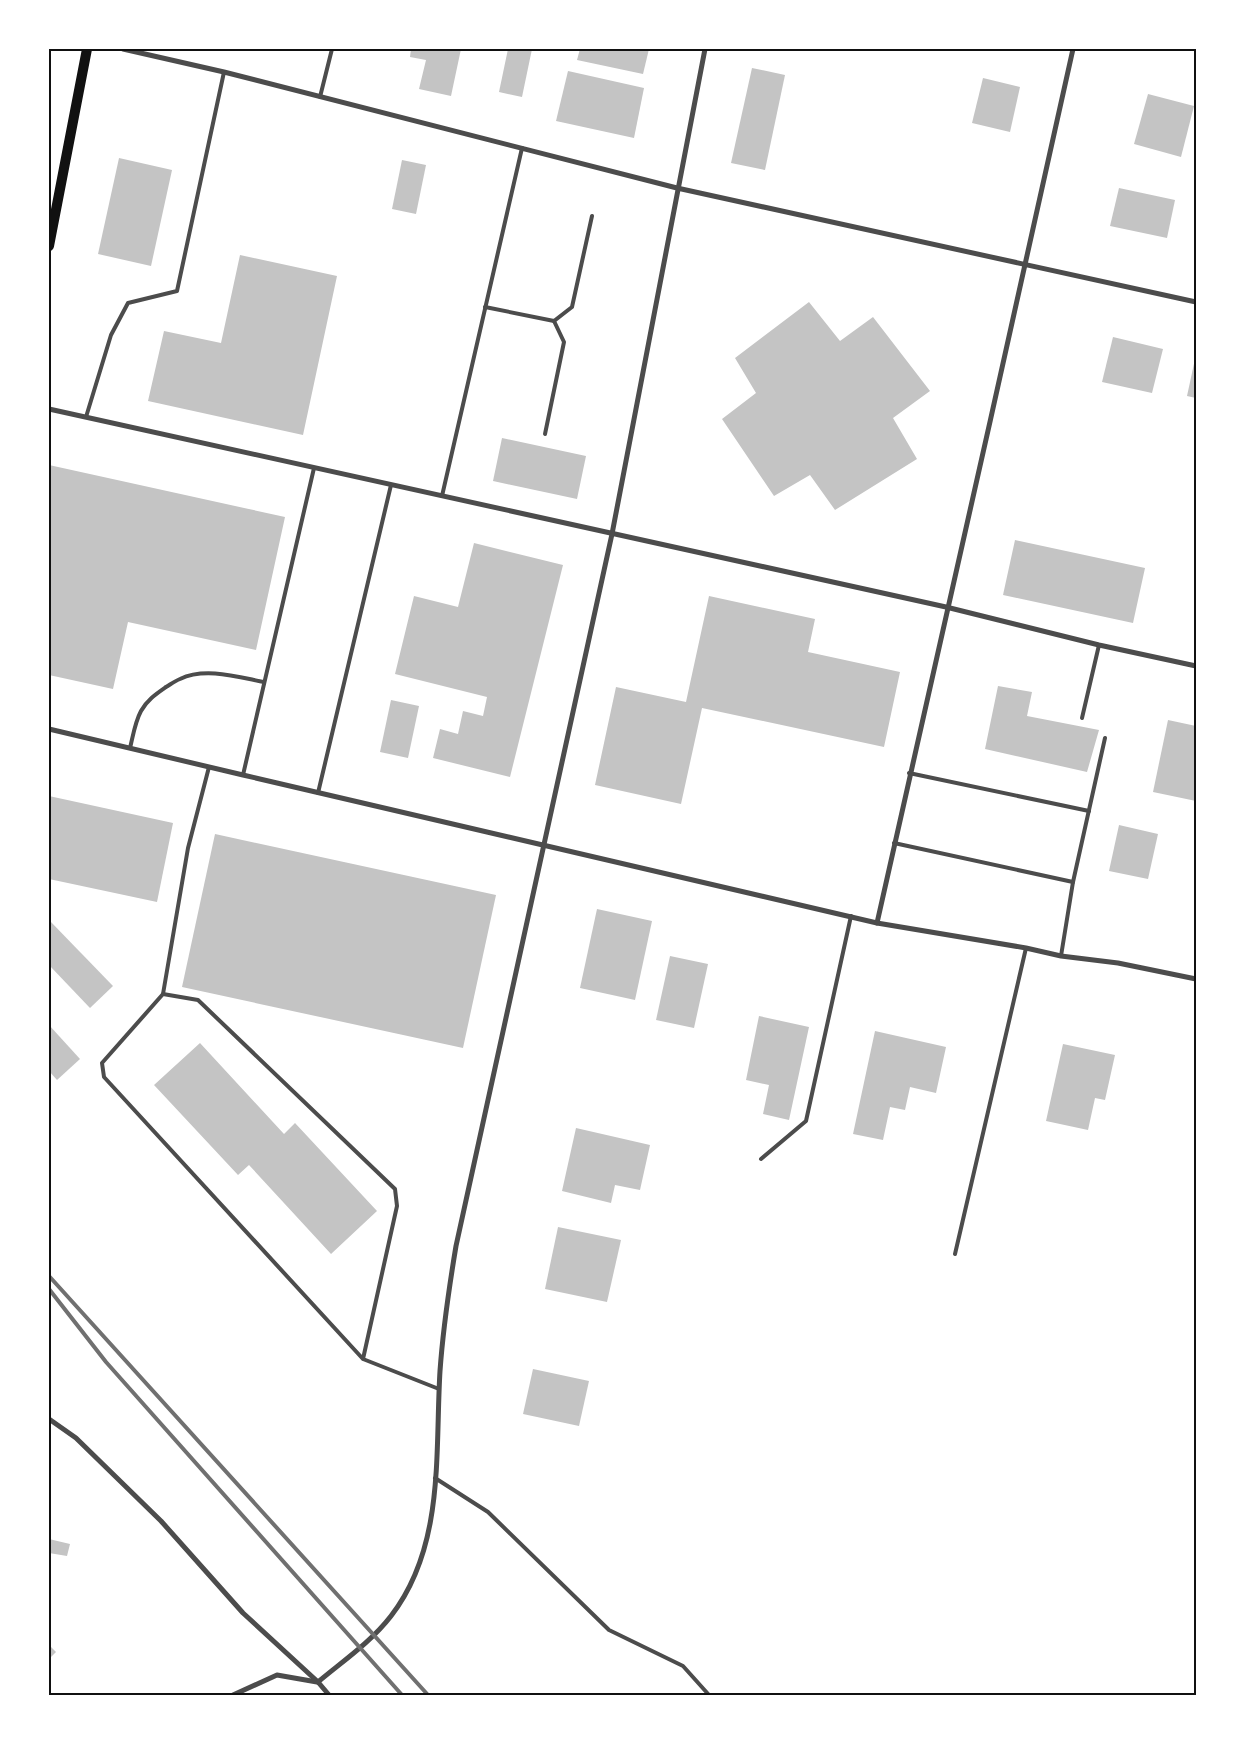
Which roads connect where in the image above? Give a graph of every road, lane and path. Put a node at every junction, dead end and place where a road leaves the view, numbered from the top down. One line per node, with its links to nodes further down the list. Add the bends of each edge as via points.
1 (87, 49): 11 (main road)
2 (123, 49): 6 (street)
3 (332, 49): 7 (lane)
4 (704, 49): 9 (street)
5 (1073, 49): 12 (street)
6 (224, 72): 7 (street); 17 (lane, via 177,291 128,303 111,335)
7 (320, 96): 8 (street)
8 (522, 148): 9 (street); 14 (lane)
9 (677, 188): 12 (street); 22 (street)
10 (592, 216): 15 (lane, via 572,307)
11 (49, 246)
12 (1026, 264): 13 (street); 23 (street)
13 (1196, 302)
14 (486, 307): 15 (lane); 21 (lane)
15 (554, 321): 18 (lane, via 564,342)
16 (49, 408): 17 (street)
17 (86, 417): 19 (street)
18 (545, 434)
19 (314, 468): 20 (street); 26 (lane)
20 (391, 485): 21 (street); 34 (lane)
21 (442, 496): 22 (street)
22 (612, 534): 23 (street); 37 (street)
23 (946, 608): 24 (street); 32 (street)
24 (1099, 645): 25 (street); 27 (lane)
25 (1196, 666)
26 (264, 682): 30 (lane, via 215,674 180,678 152,696 137,721); 33 (lane)
27 (1082, 718)
28 (49, 729): 30 (street)
29 (1105, 738): 35 (lane)
30 (130, 748): 31 (street)
31 (209, 767): 33 (street); 44 (lane, via 188,848)
32 (910, 773): 35 (lane); 36 (street)
33 (243, 775): 34 (street)
34 (318, 793): 37 (street)
35 (1089, 810): 38 (lane)
36 (894, 843): 38 (lane); 40 (street)
37 (545, 845): 39 (street); 48 (street, via 456,1246)
38 (1073, 882): 42 (lane)
39 (851, 916): 40 (street); 45 (lane, via 806,1121)
40 (877, 923): 41 (street)
41 (1026, 948): 42 (street); 46 (lane)
42 (1061, 956): 43 (street, via 1118,963)
43 (1196, 980)
44 (163, 994): 47 (lane, via 198,1000 395,1189 397,1206); 47 (lane, via 102,1062 104,1077)
45 (761, 1159)
46 (955, 1254)
47 (363, 1359): 48 (lane)
48 (439, 1389): 50 (street)
49 (49, 1419): 51 (street, via 83,1444 161,1521 244,1613)
50 (435, 1478): 51 (street, via 429,1531 408,1588 391,1616 373,1635); 54 (lane, via 488,1512 608,1630 683,1666)
51 (318, 1682): 52 (street, via 277,1676); 53 (street)
52 (233, 1695)
53 (328, 1695)
54 (709, 1695)

